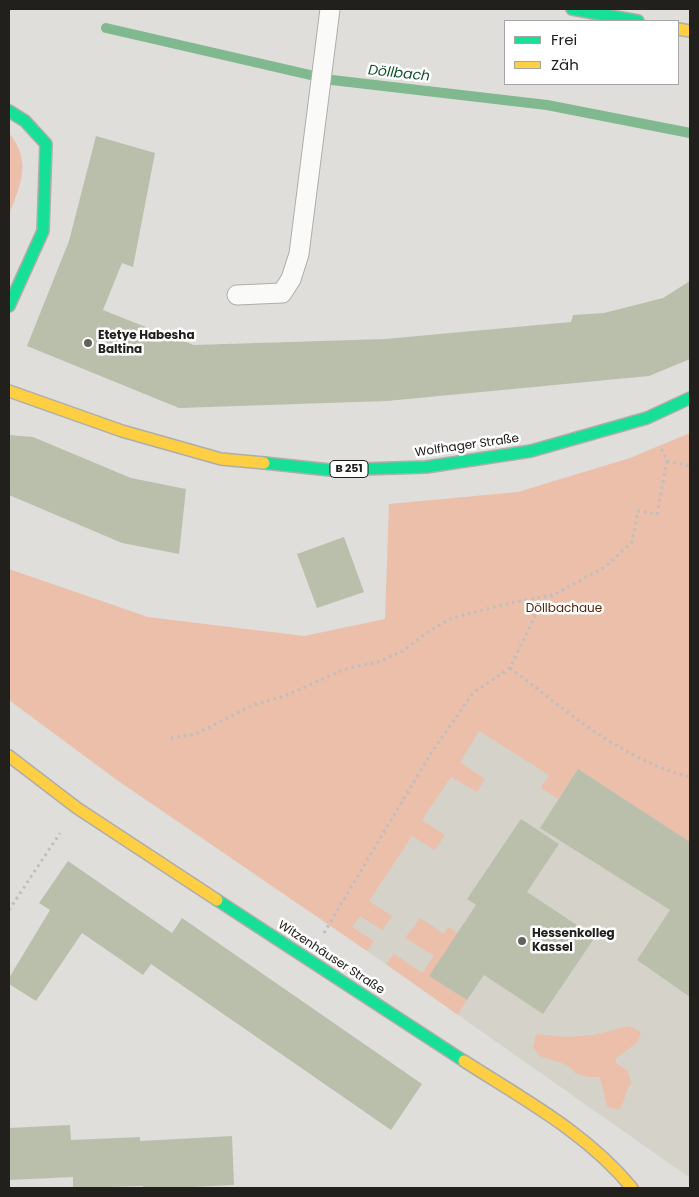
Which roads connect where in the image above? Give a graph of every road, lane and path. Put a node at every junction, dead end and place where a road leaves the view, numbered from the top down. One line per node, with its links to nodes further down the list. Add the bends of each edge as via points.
1 (330, 9): 5 (lane, via 299,254 291,279 282,292)
2 (572, 9): 3 (street)
3 (632, 20)
4 (9, 111): 6 (street, via 25,121 46,144 43,231)
5 (237, 295)
6 (9, 306)
7 (9, 391): 8 (street, Wolfhager Straße / B 251, via 122,432 221,459 330,470 426,467 531,451 647,418)
8 (690, 398)
9 (667, 461): 10 (path)
10 (690, 466)
11 (664, 480): 12 (path, via 657,514 638,511 632,542 605,567)
12 (553, 595): 13 (path, via 536,614); 14 (path, via 452,618 403,651 378,662 345,669 286,695 253,705 196,734)
13 (510, 668): 16 (path, via 599,737 651,764); 19 (path, via 473,692 436,745)
14 (171, 738)
15 (9, 756): 17 (street, Witzenhäuser Straße, via 38,782)
16 (690, 777)
17 (76, 808): 18 (path); 19 (street, Witzenhäuser Straße)
18 (9, 910)
19 (309, 960): 20 (street, Witzenhäuser Straße, via 580,1137 614,1166)
20 (632, 1188)

